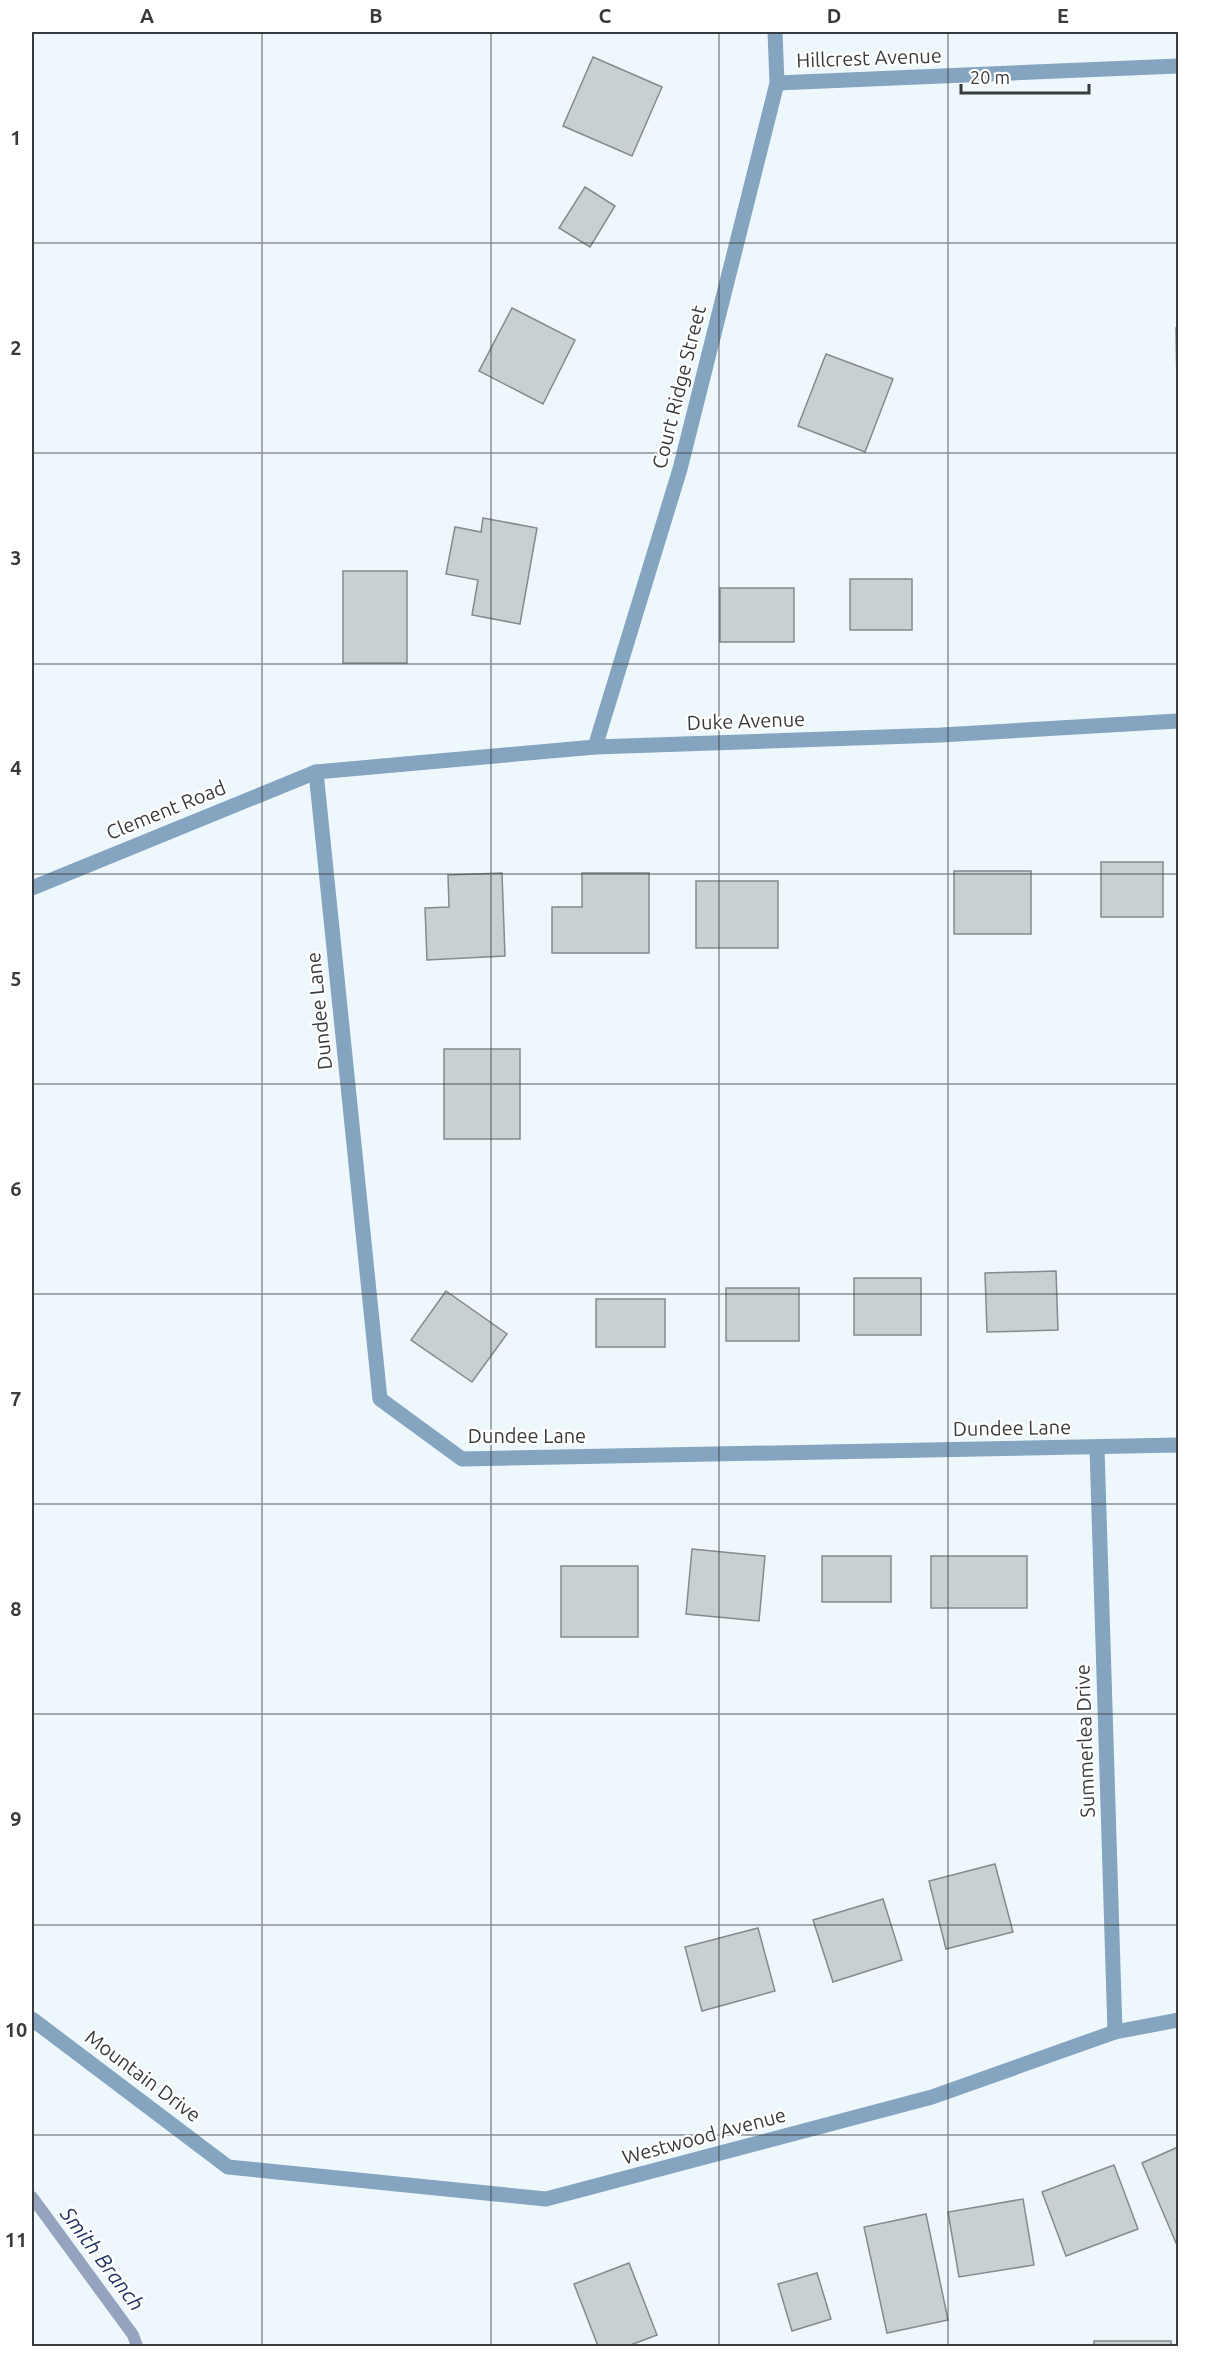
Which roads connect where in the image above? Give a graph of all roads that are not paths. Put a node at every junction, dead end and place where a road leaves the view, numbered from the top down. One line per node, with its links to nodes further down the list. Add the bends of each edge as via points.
1 (775, 32): 3 (street, Court Ridge Street)
2 (1179, 66): 3 (street, Hillcrest Avenue)
3 (777, 83): 5 (street, Court Ridge Street, via 680,469)
4 (1179, 721): 5 (street, Duke Avenue, via 941,735)
5 (595, 747): 6 (street, Duke Avenue)
6 (316, 772): 7 (street, Clement Road); 9 (street, Dundee Lane, via 380,1399 462,1459)
7 (32, 888)
8 (1179, 1445): 9 (street, Dundee Lane)
9 (1096, 1448): 12 (street, Summerlea Drive)
10 (32, 2019): 13 (street, Mountain Drive)
11 (1179, 2020): 12 (street, Westwood Avenue)
12 (1115, 2032): 13 (street, Westwood Avenue, via 932,2097 546,2199)
13 (228, 2168)

